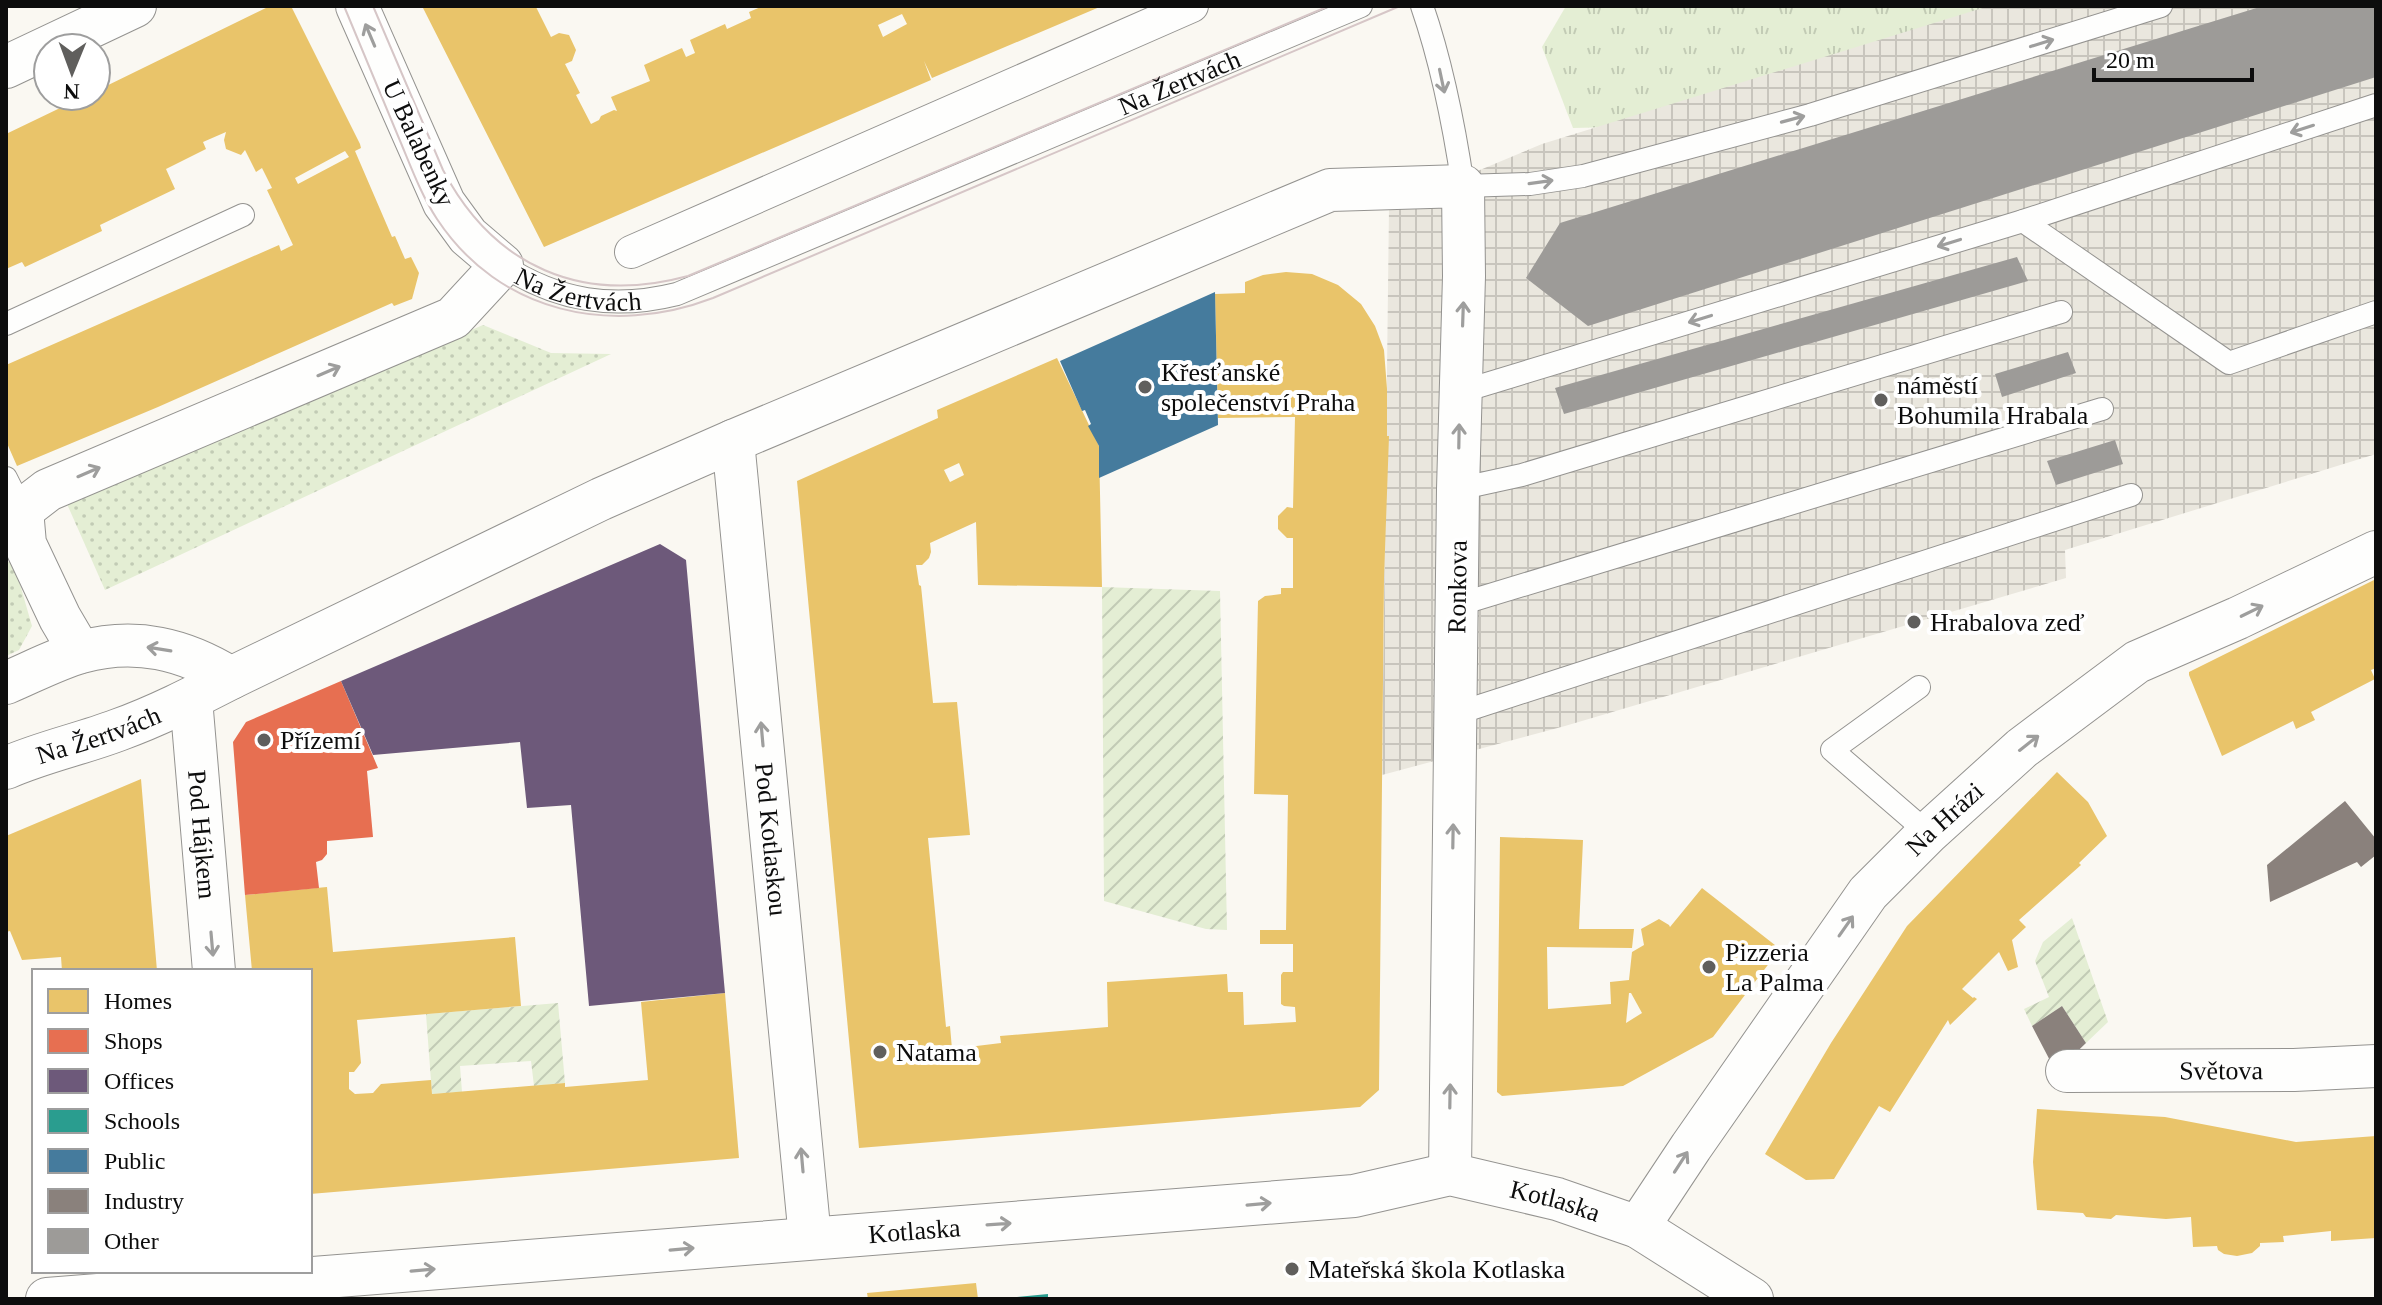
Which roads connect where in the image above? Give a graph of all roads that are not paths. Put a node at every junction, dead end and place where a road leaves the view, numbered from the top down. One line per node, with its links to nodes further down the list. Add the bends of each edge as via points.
1 (135, 6): 7 (street)
2 (357, 6): 13 (street, U Balabenky, one-way to 2, via 468,236 444,203)
3 (1192, 6): 12 (street, Na Žertvách)
4 (1361, 6): 13 (lane, Na Žertvách, via 677,294 630,302 591,300 538,286)
5 (1422, 6): 9 (lane, Ronkova, one-way to 9)
6 (2161, 6): 9 (lane, one-way to 6, via 1583,176 1810,115)
7 (6, 67)
8 (2376, 105): 11 (lane, one-way to 11)
9 (1463, 186): 17 (street, Ronkova, one-way to 9); 19 (street, Na Žertvách, via 1330,190)
10 (243, 215): 16 (lane)
11 (2023, 221): 15 (lane, via 2229,363); 17 (lane, one-way to 17)
12 (631, 252)
13 (502, 265): 21 (street, Na Žertvách, one-way to 13, via 48,490 453,318)
14 (2061, 312): 20 (lane, via 1522,475)
15 (2376, 312)
16 (6, 324)
17 (1460, 392): 20 (street, Ronkova, one-way to 17)
18 (2102, 409): 24 (lane)
19 (733, 441): 26 (street, Na Žertvách); 38 (street, Pod Kotlaskou, one-way to 19)
20 (1458, 489): 24 (street, Ronkova)
21 (14, 494): 25 (street, Na Žertvách, via 25,544)
22 (2131, 495): 30 (lane)
23 (2376, 552): 32 (street, Na Hrázi, one-way to 23, via 2022,748 2137,662)
24 (1457, 605): 30 (street, Ronkova)
25 (80, 652): 26 (street, one-way to 25, via 177,651 113,646); 27 (street)
26 (231, 678): 29 (street, Na Žertvách)
27 (6, 683)
28 (1919, 687): 32 (lane, via 1832,750)
29 (191, 699): 31 (street, Na Žertvách, via 117,731); 33 (street, Pod Hájkem, one-way to 33)
30 (1455, 714): 36 (street, Ronkova, one-way to 30)
31 (6, 768)
32 (1928, 833): 37 (street, Na Hrázi, one-way to 32, via 1868,893)
33 (214, 969)
34 (2376, 1066): 35 (street, Světova)
35 (2067, 1071)
36 (1450, 1174): 37 (street, Kotlaska, via 1557,1199); 38 (street, Kotlaska, one-way to 36, via 1354,1196)
37 (1638, 1227): 42 (street, Kotlaska)
38 (810, 1238): 40 (street, Kotlaska, one-way to 38)
39 (238, 1278): 40 (street, Kotlaska); 41 (street, Kotlaska)
40 (346, 1288)
41 (47, 1299)
42 (1752, 1299)

